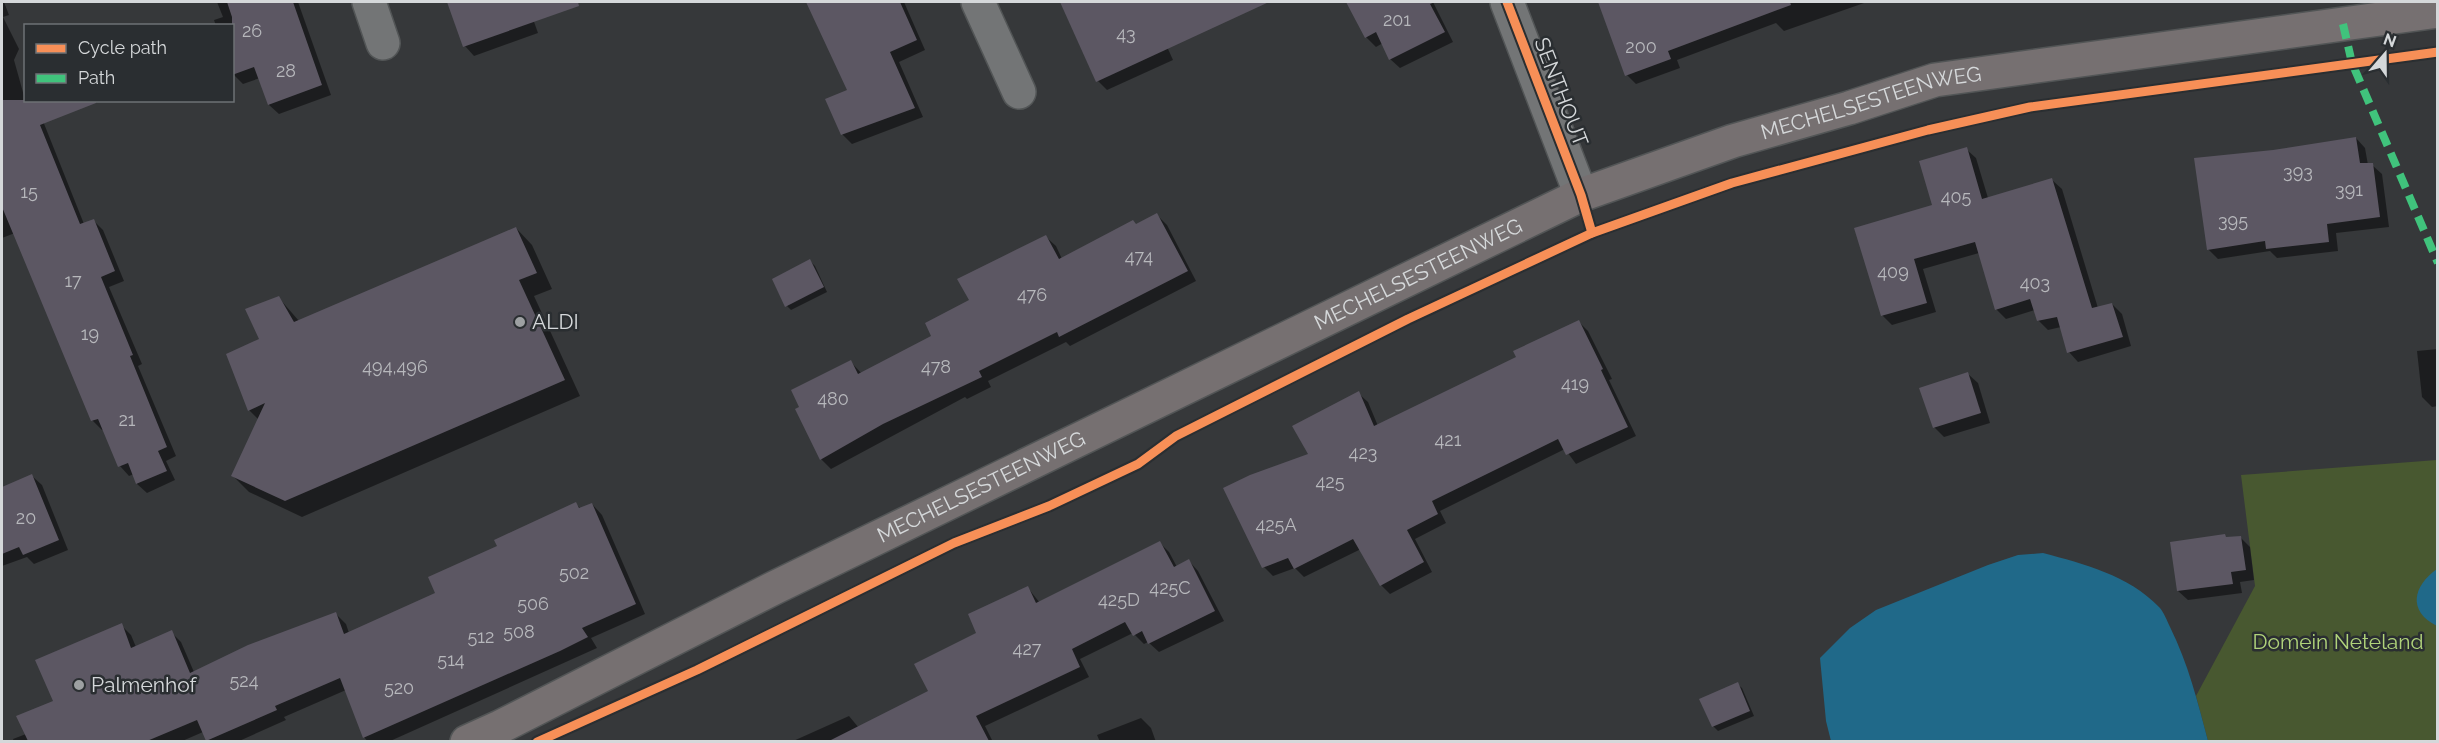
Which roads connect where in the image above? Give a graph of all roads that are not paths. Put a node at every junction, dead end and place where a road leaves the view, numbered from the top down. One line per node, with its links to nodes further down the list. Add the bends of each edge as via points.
1 (369, 2): 5 (street)
2 (978, 2): 6 (street)
3 (1507, 2): 7 (street, SENTHOUT)
4 (2438, 11): 7 (main road, MECHELSESTEENWEG, via 1935,80 1734,141)
5 (383, 43)
6 (1019, 92)
7 (1581, 195): 8 (main road, MECHELSESTEENWEG, via 787,581)
8 (468, 741)

